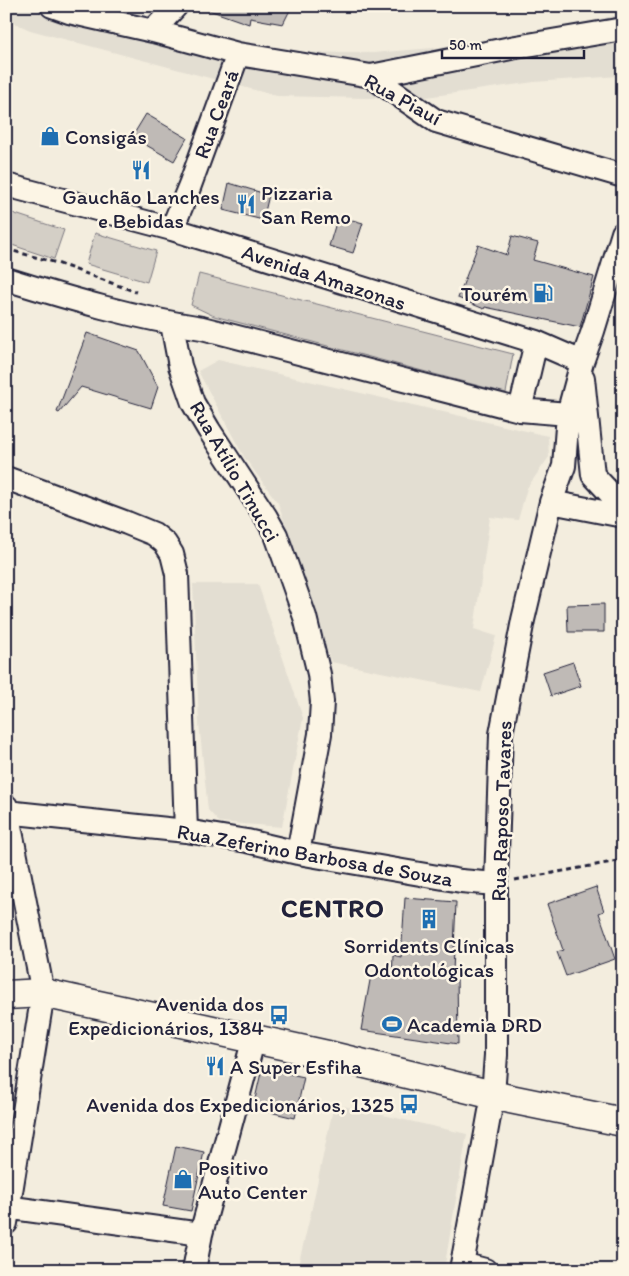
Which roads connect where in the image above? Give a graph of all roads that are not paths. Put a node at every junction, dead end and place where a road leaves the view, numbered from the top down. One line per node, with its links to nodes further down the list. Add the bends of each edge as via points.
1 (52, 6): 4 (street, Rua Piauí)
2 (176, 6): 4 (street)
3 (623, 29): 6 (street)
4 (153, 32): 5 (street, Rua Piauí)
5 (238, 54): 6 (street, Rua Piauí); 9 (street, Rua Ceará)
6 (370, 76): 7 (street, Rua Piauí, via 436,121)
7 (623, 176)
8 (6, 186): 9 (street, Avenida Amazonas)
9 (172, 229): 13 (street, Avenida Amazonas)
10 (623, 233): 14 (street, Rua Raposo Tavares)
11 (6, 278): 12 (street, via 47,292)
12 (172, 324): 15 (street, via 202,328); 25 (street, Rua Atílio Tinucci, via 180,366 193,403 276,535 305,617 319,674 322,702 320,734)
13 (536, 342): 14 (street, Avenida Amazonas); 15 (street)
14 (582, 362): 16 (street, Rua Raposo Tavares); 18 (street)
15 (520, 410): 16 (street)
16 (568, 414): 17 (street, Rua Raposo Tavares)
17 (564, 466): 18 (street); 20 (street, Rua Raposo Tavares)
18 (593, 474): 21 (street)
19 (6, 478): 24 (street, via 128,522 154,534 172,554 177,574)
20 (551, 502): 22 (street); 26 (street, Rua Raposo Tavares, via 523,620 501,734)
21 (623, 507)
22 (623, 516)
23 (7, 810): 24 (street, Rua Zeferino Barbosa de Souza); 27 (street)
24 (186, 831): 25 (street, Rua Zeferino Barbosa de Souza)
25 (298, 852): 26 (street, Rua Zeferino Barbosa de Souza, via 461,881)
26 (496, 884): 30 (street, Rua Raposo Tavares)
27 (43, 993): 28 (main road); 29 (main road); 32 (street)
28 (6, 994)
29 (254, 1038): 30 (main road); 33 (street)
30 (493, 1095): 31 (main road); 34 (street, Rua Raposo Tavares)
31 (623, 1122)
32 (7, 1212): 33 (street)
33 (201, 1234): 35 (street)
34 (462, 1267): 36 (street)
35 (194, 1270)
36 (485, 1270)

